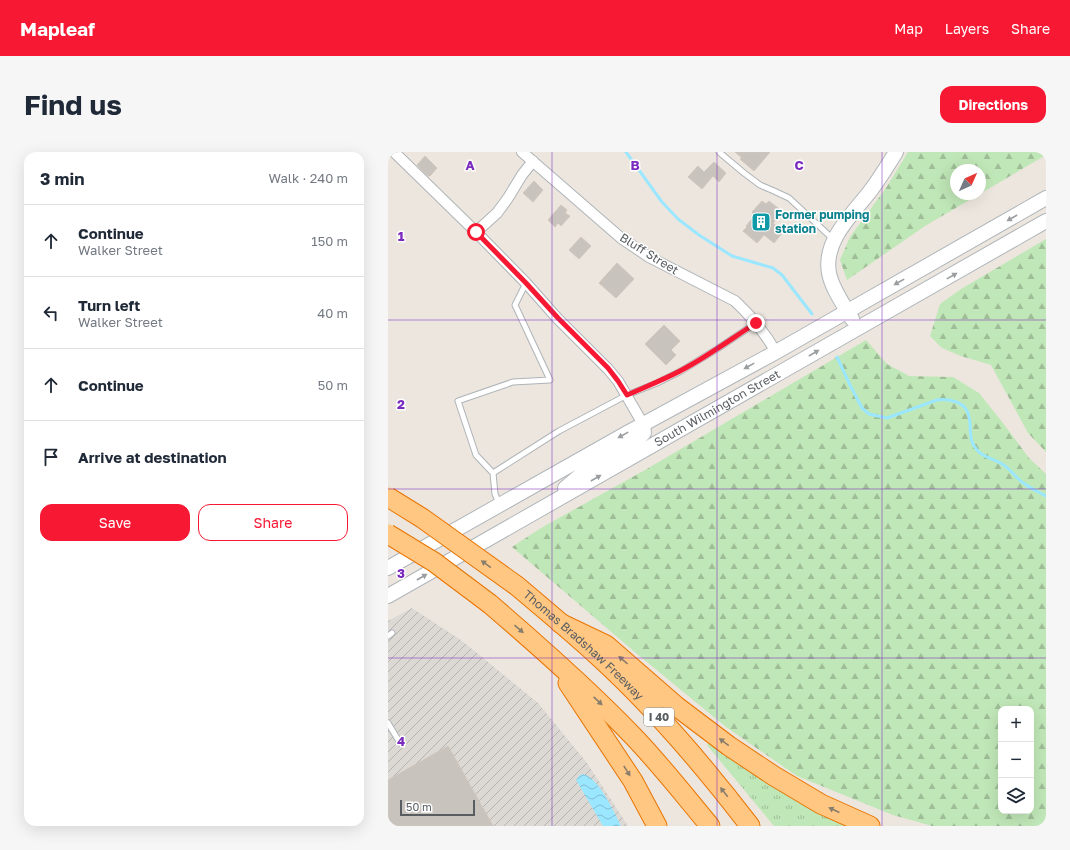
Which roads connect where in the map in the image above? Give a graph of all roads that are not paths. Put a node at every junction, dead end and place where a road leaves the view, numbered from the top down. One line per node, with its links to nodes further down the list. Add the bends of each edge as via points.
1 (394, 152): 8 (street)
2 (522, 152): 5 (street, Bluff Street)
3 (719, 152): 9 (lane, via 760,185 789,198)
4 (896, 152): 9 (main road)
5 (533, 161): 8 (street, via 497,213); 12 (street, Bluff Street, via 621,238 649,257 735,302)
6 (1046, 198): 11 (main road, South Wilmington Street, one-way to 11)
7 (1046, 221): 13 (main road, South Wilmington Street, one-way to 7)
8 (476, 232): 10 (street)
9 (834, 240): 11 (main road, via 829,254 829,274)
10 (526, 283): 15 (street, via 608,368); 17 (lane, via 515,305 550,380 513,382 458,401 476,455)
11 (848, 311): 13 (main road); 14 (main road, South Wilmington Street)
12 (756, 323): 14 (street, Bluff Street); 15 (lane, via 687,367)
13 (858, 328): 20 (main road, South Wilmington Street, one-way to 13)
14 (776, 352): 16 (main road, South Wilmington Street, one-way to 16)
15 (627, 395): 16 (street); 17 (lane, via 559,431)
16 (643, 424): 19 (main road, South Wilmington Street, one-way to 19); 20 (main road, via 644,433 639,438 585,471)
17 (493, 473): 19 (lane, via 495,494)
18 (388, 497): 24 (highway, Thomas Bradshaw Freeway / I 40, one-way to 18, bridge, via 517,586 422,518)
19 (500, 505): 22 (main road, South Wilmington Street)
20 (535, 512): 23 (main road, South Wilmington Street, one-way to 20)
21 (388, 534): 25 (highway, I 40, one-way to 25, bridge, via 434,562 490,604)
22 (388, 568)
23 (388, 596)
24 (560, 622): 30 (highway, Thomas Bradshaw Freeway / I 40, one-way to 24, via 665,724 598,656); 31 (highway, one-way to 24, via 821,804 774,776 676,706 606,645)
25 (549, 655): 28 (highway, one-way to 28, via 630,775); 29 (highway, I 40, one-way to 29, via 634,737)
26 (388, 724): 27 (lane)
27 (400, 743)
28 (657, 826)
29 (710, 826)
30 (750, 826)
31 (870, 826)

